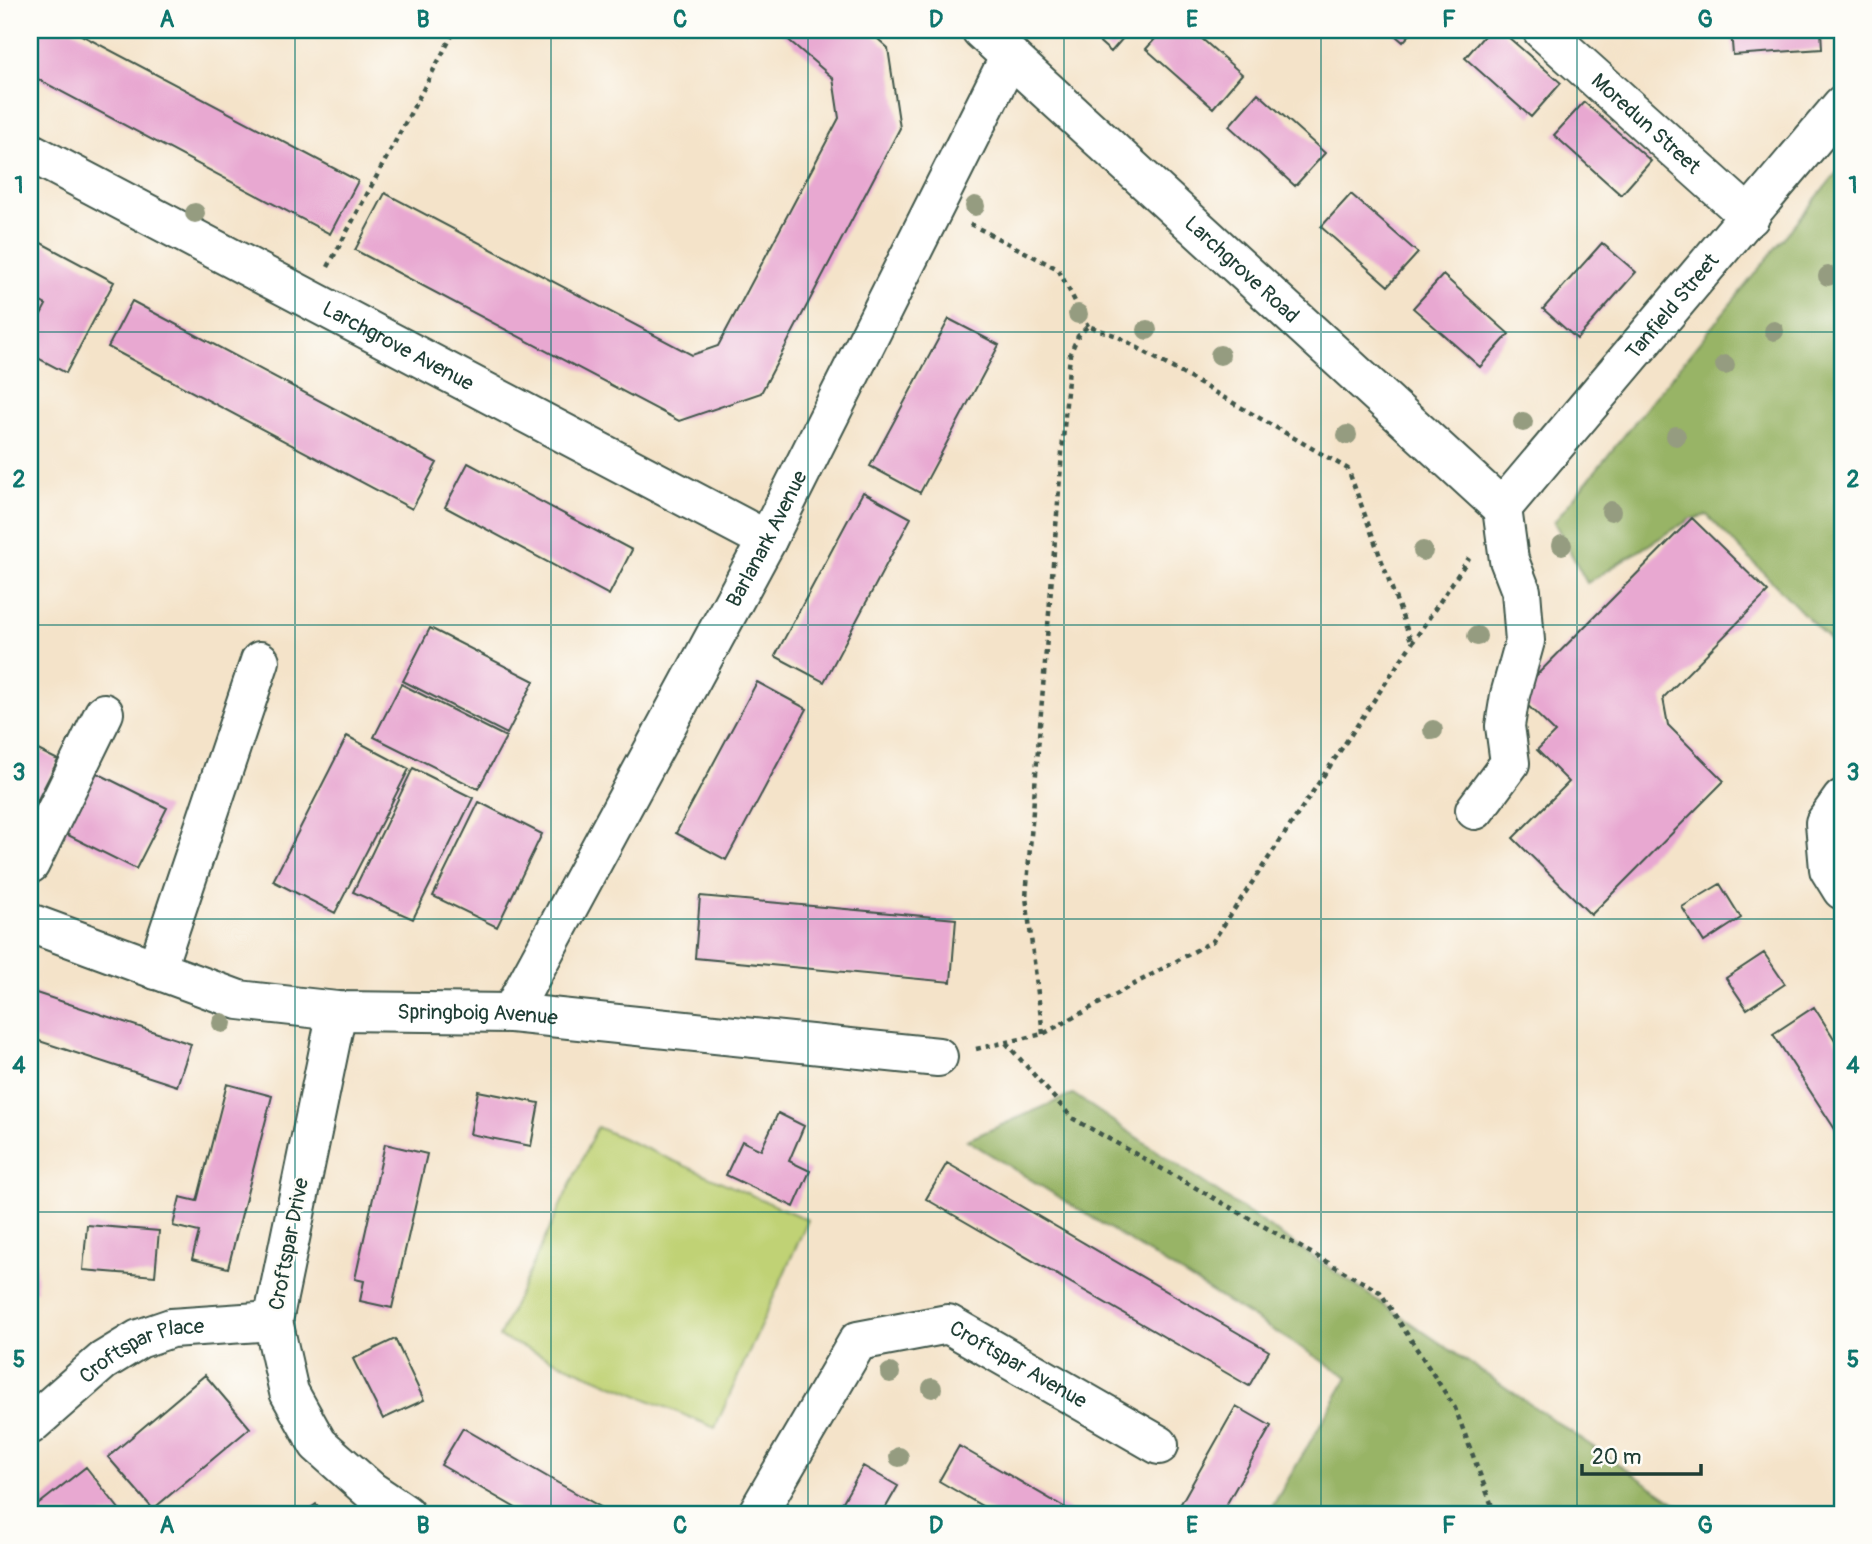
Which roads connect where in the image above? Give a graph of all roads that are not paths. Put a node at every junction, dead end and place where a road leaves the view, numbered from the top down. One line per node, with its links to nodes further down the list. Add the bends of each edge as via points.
1 (981, 30): 3 (street, Larchgrove Road)
2 (1542, 30): 6 (street, Moredun Street)
3 (1010, 57): 7 (street, Larchgrove Road); 8 (street, Barlanark Avenue)
4 (1842, 105): 6 (street, Tanfield Street)
5 (30, 152): 8 (street, Larchgrove Avenue)
6 (1750, 217): 7 (street, Tanfield Street)
7 (1502, 508): 12 (street, via 1509,560 1521,591 1525,641 1505,726 1510,763)
8 (767, 540): 18 (street, Barlanark Avenue)
9 (260, 662): 16 (street)
10 (104, 713): 13 (street)
11 (1842, 799): 14 (street, via 1825,823 1829,869)
12 (1475, 810)
13 (30, 864)
14 (1842, 890)
15 (30, 923): 16 (street, Springboig Avenue)
16 (156, 970): 17 (street, Springboig Avenue, via 239,1000)
17 (337, 1011): 18 (street, Springboig Avenue); 20 (street, Croftspar Drive)
18 (510, 1013): 19 (street, Springboig Avenue)
19 (938, 1057)
20 (273, 1321): 21 (street, Croftspar Place, via 171,1328 139,1339 103,1362); 23 (street, Croftspar Drive, via 289,1392 318,1444)
21 (30, 1425)
22 (1159, 1445): 24 (street, Croftspar Avenue, via 948,1324 858,1341)
23 (405, 1514)
24 (757, 1514)

